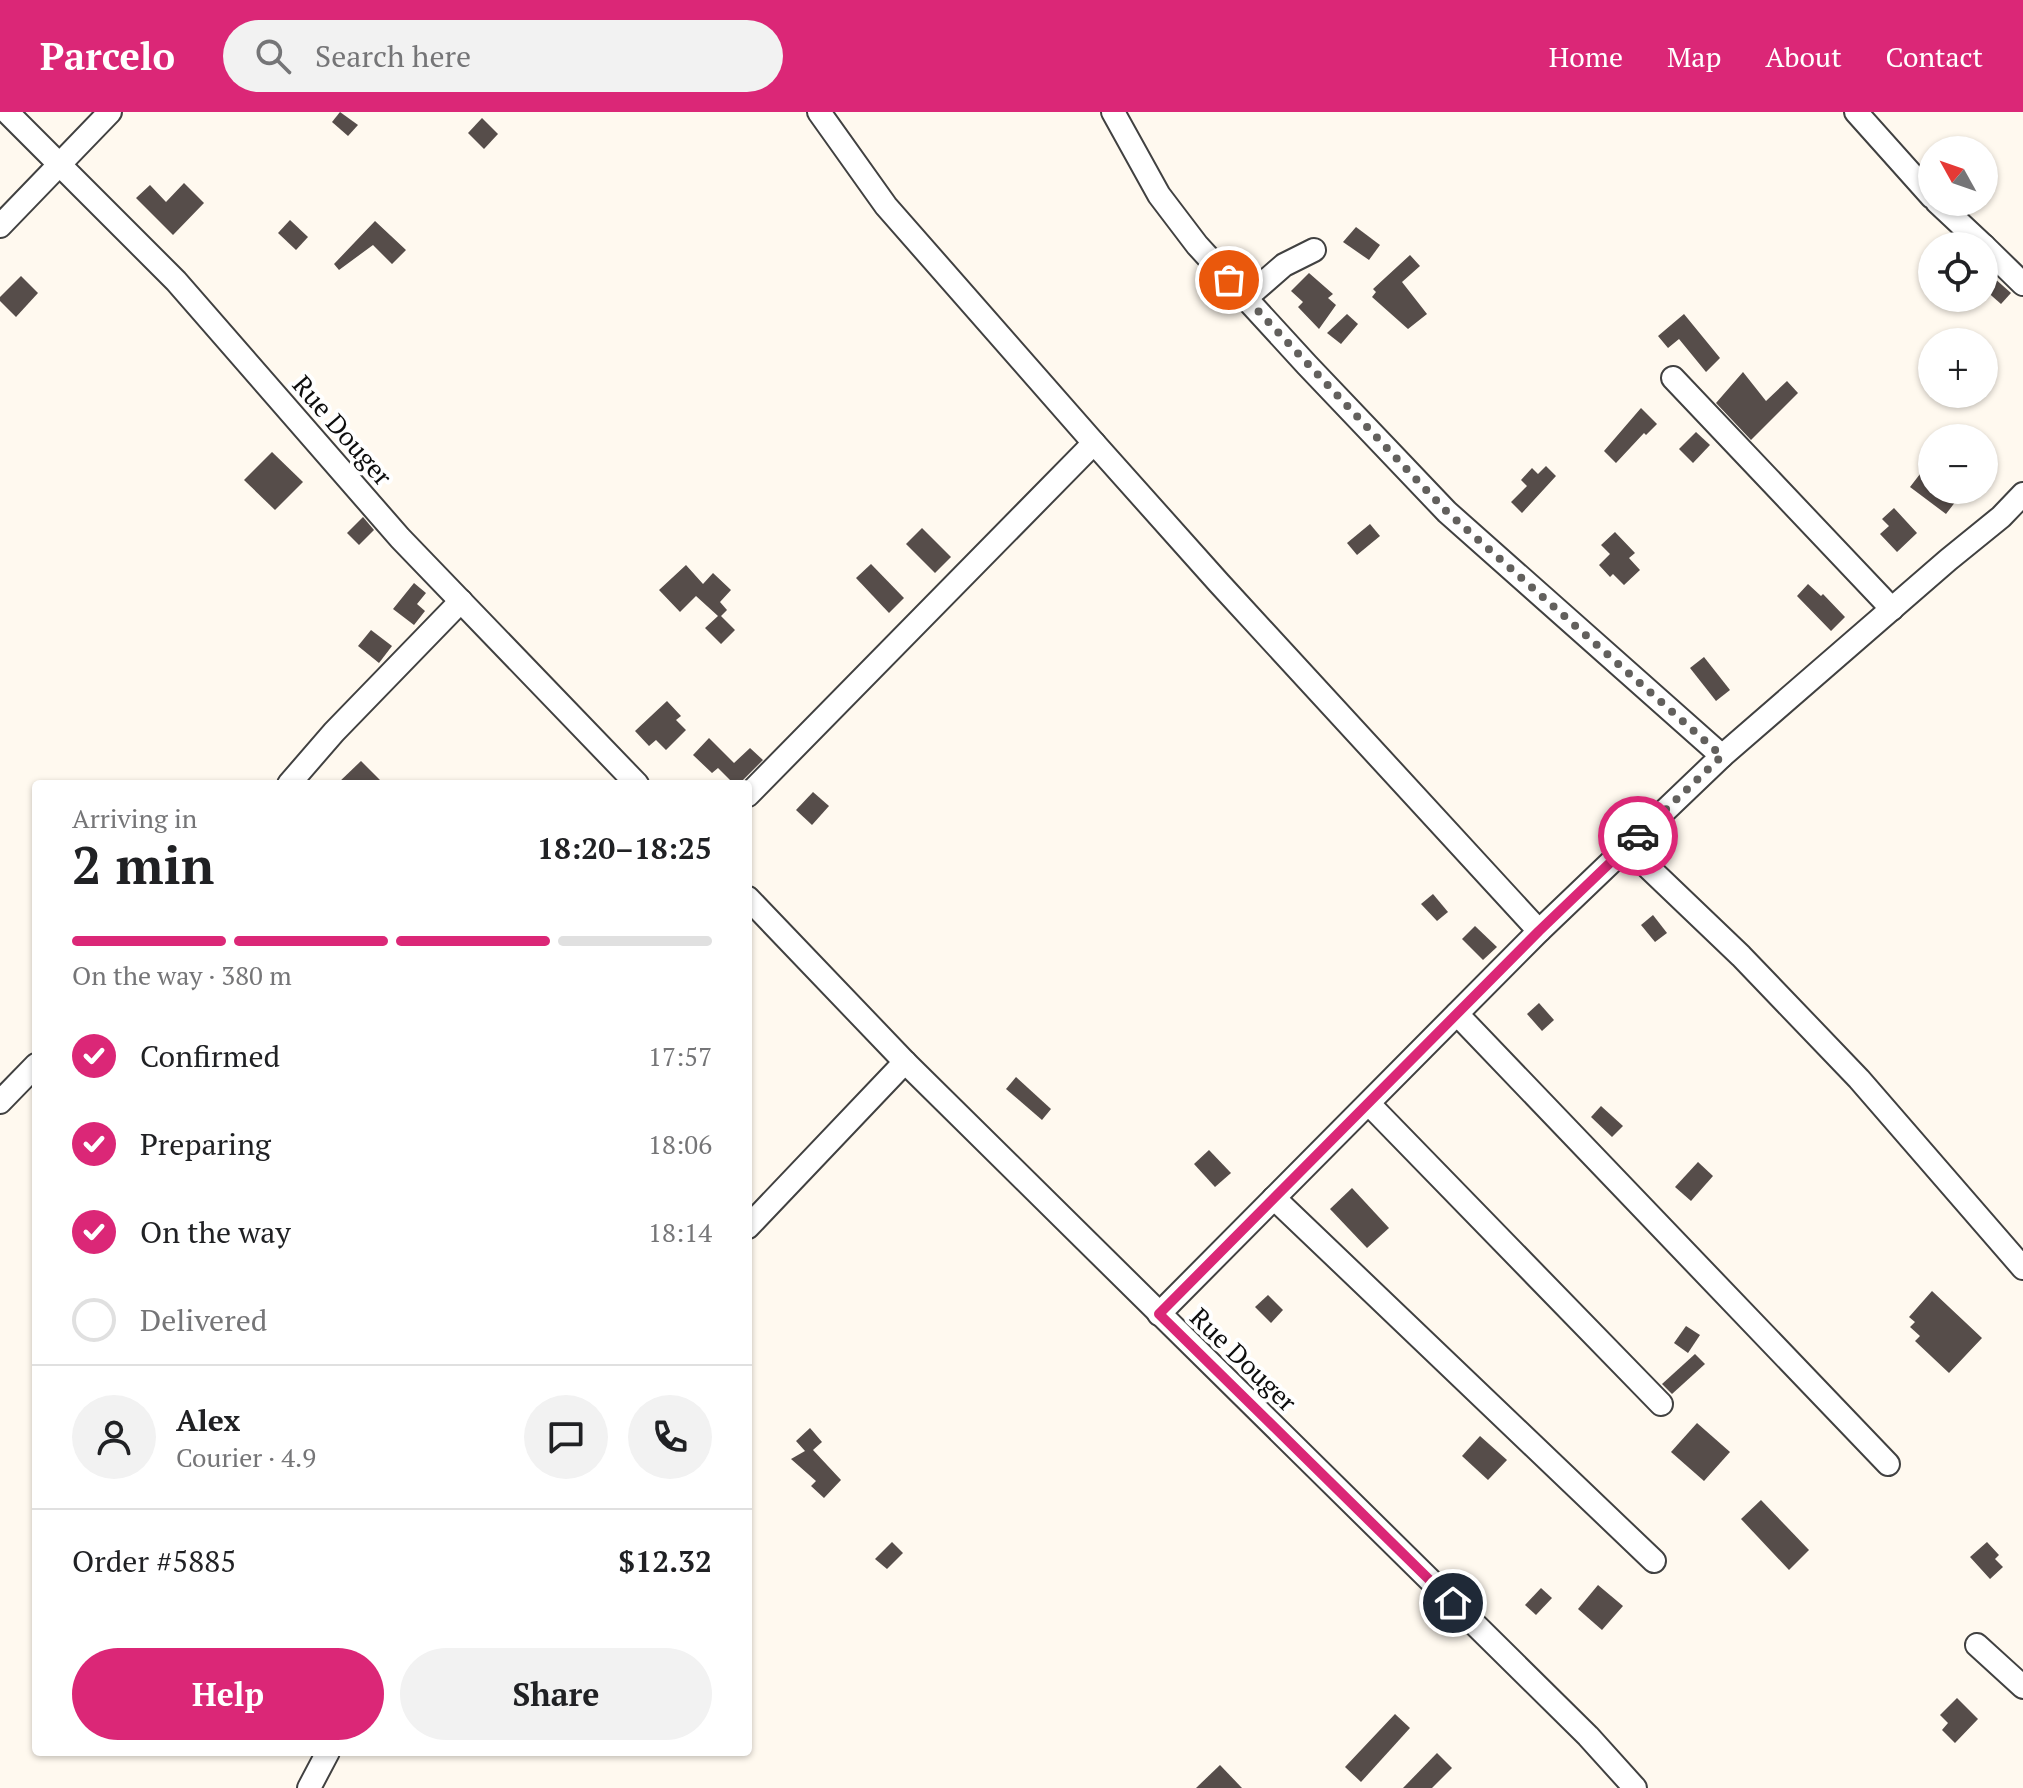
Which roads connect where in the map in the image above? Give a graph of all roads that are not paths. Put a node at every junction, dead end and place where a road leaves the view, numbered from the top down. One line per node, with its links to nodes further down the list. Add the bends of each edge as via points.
1 (7, 112): 6 (street, Rue Douger)
2 (110, 112): 6 (street)
3 (819, 112): 16 (street, via 886,206)
4 (1113, 112): 14 (street, via 1159,195)
5 (1856, 112): 7 (street)
6 (62, 165): 9 (street); 18 (street, Rue Douger, via 176,281)
7 (1918, 181)
8 (1952, 216): 10 (street)
9 (0, 226)
10 (1969, 232)
11 (1314, 250): 14 (street, via 1284,265)
12 (1998, 260): 13 (street)
13 (2023, 284)
14 (1246, 298): 20 (street, via 1447,512)
15 (1673, 378): 19 (street)
16 (1094, 443): 23 (street); 26 (street)
17 (2023, 494): 19 (street)
18 (461, 601): 21 (street); 22 (street, Rue Douger)
19 (1892, 609): 20 (street)
20 (1722, 756): 24 (street)
21 (292, 780)
22 (633, 780)
23 (752, 791)
24 (1627, 847): 26 (street); 34 (street, via 1859,1079)
25 (752, 902): 28 (street, Rue Douger)
26 (1539, 931): 27 (street)
27 (1457, 1014): 31 (street); 37 (street)
28 (905, 1062): 33 (street); 35 (street, Rue Douger)
29 (32, 1069): 30 (street)
30 (0, 1102)
31 (1369, 1104): 32 (street); 36 (street)
32 (1274, 1198): 35 (street); 38 (street)
33 (752, 1223)
34 (2023, 1268)
35 (1159, 1314): 43 (street, Rue Douger)
36 (1661, 1404)
37 (1888, 1464)
38 (1654, 1561)
39 (1977, 1645): 40 (street)
40 (2023, 1687)
41 (326, 1756): 42 (street)
42 (309, 1788)
43 (1635, 1788)

